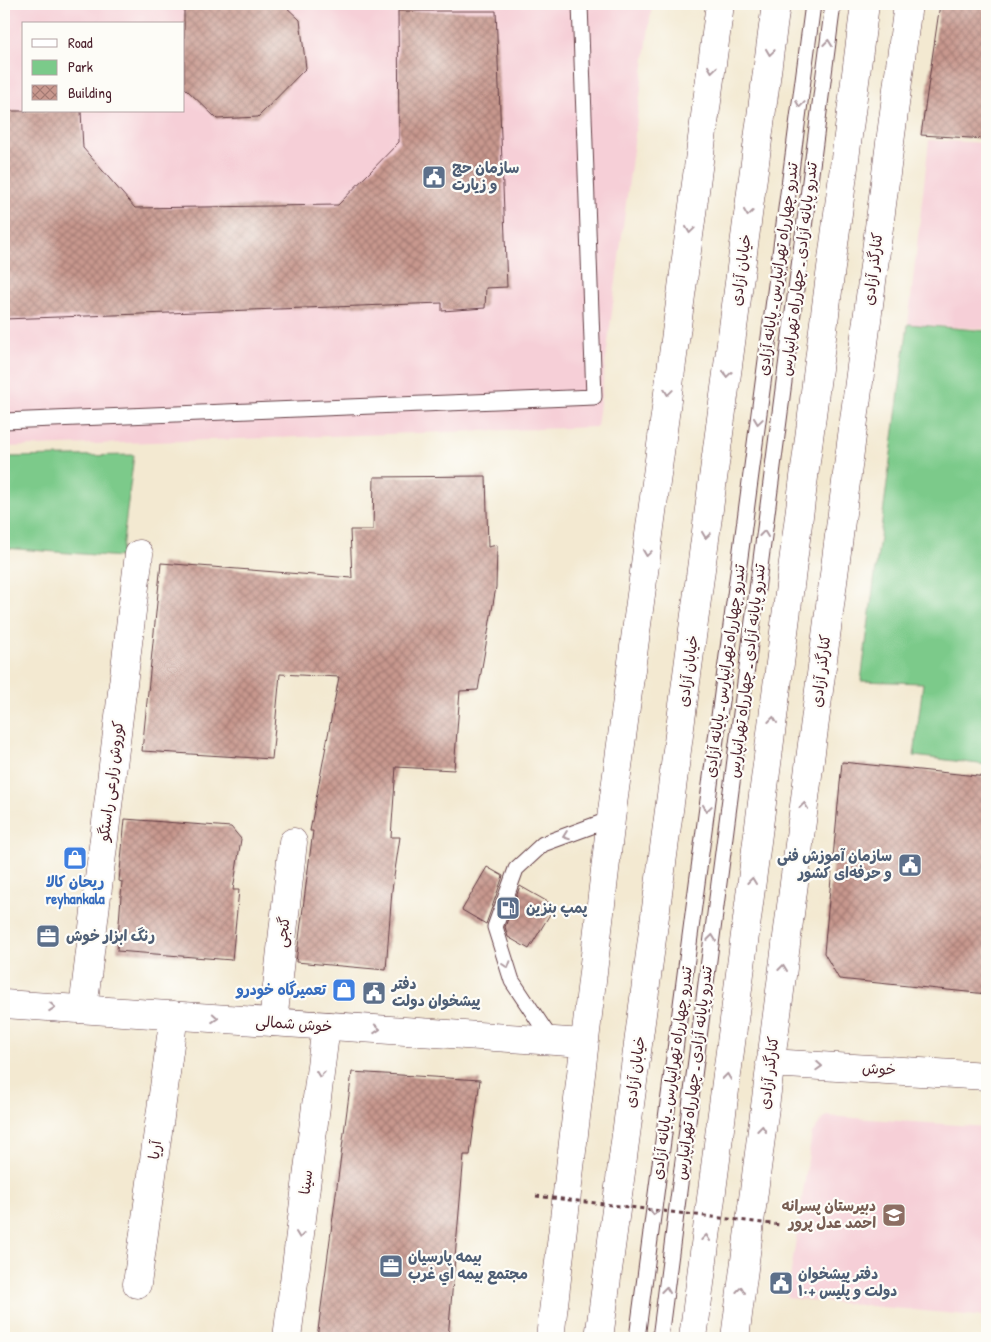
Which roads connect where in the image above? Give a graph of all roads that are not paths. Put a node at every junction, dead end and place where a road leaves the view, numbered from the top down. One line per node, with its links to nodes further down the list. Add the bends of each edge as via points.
1 (580, 4): 8 (lane, via 594,397)
2 (720, 4): 10 (main road, one-way to 10)
3 (776, 4): 24 (main road, خیابان آزادی, one-way to 24)
4 (813, 4): 25 (lane, تندرو چهارراه تهرانپارس ـ پایانه آزادی, one-way to 25)
5 (833, 4): 26 (lane, تندرو پایانه آزادی ـ چهارراه تهرانپارس, one-way to 5)
6 (865, 4): 27 (main road, one-way to 6)
7 (908, 4): 19 (main road, کنارگذر آزادی, one-way to 7)
8 (4, 421)
9 (139, 554): 13 (main road, کوروش زارعی راستگو)
10 (611, 819): 17 (lane, one-way to 17, via 542,844 516,869 495,927 512,982); 18 (main road)
11 (293, 842): 15 (main road, گنجی)
12 (4, 1004): 13 (main road, خوش شمالی, one-way to 13)
13 (83, 1009): 14 (main road, خوش شمالی)
14 (174, 1015): 15 (main road, خوش شمالی, one-way to 15); 21 (main road, آریا)
15 (273, 1022): 16 (main road, خوش شمالی)
16 (326, 1026): 17 (main road, خوش شمالی, one-way to 17); 22 (main road, سینا, one-way to 22)
17 (552, 1041): 18 (main road, خوش شمالی)
18 (584, 1043): 23 (main road)
19 (770, 1063): 20 (main road, خوش, one-way to 20); 28 (main road, کنارگذر آزادی, one-way to 19)
20 (987, 1076)
21 (137, 1284)
22 (287, 1338)
23 (550, 1338)
24 (599, 1338)
25 (637, 1338)
26 (660, 1338)
27 (693, 1338)
28 (735, 1338)

